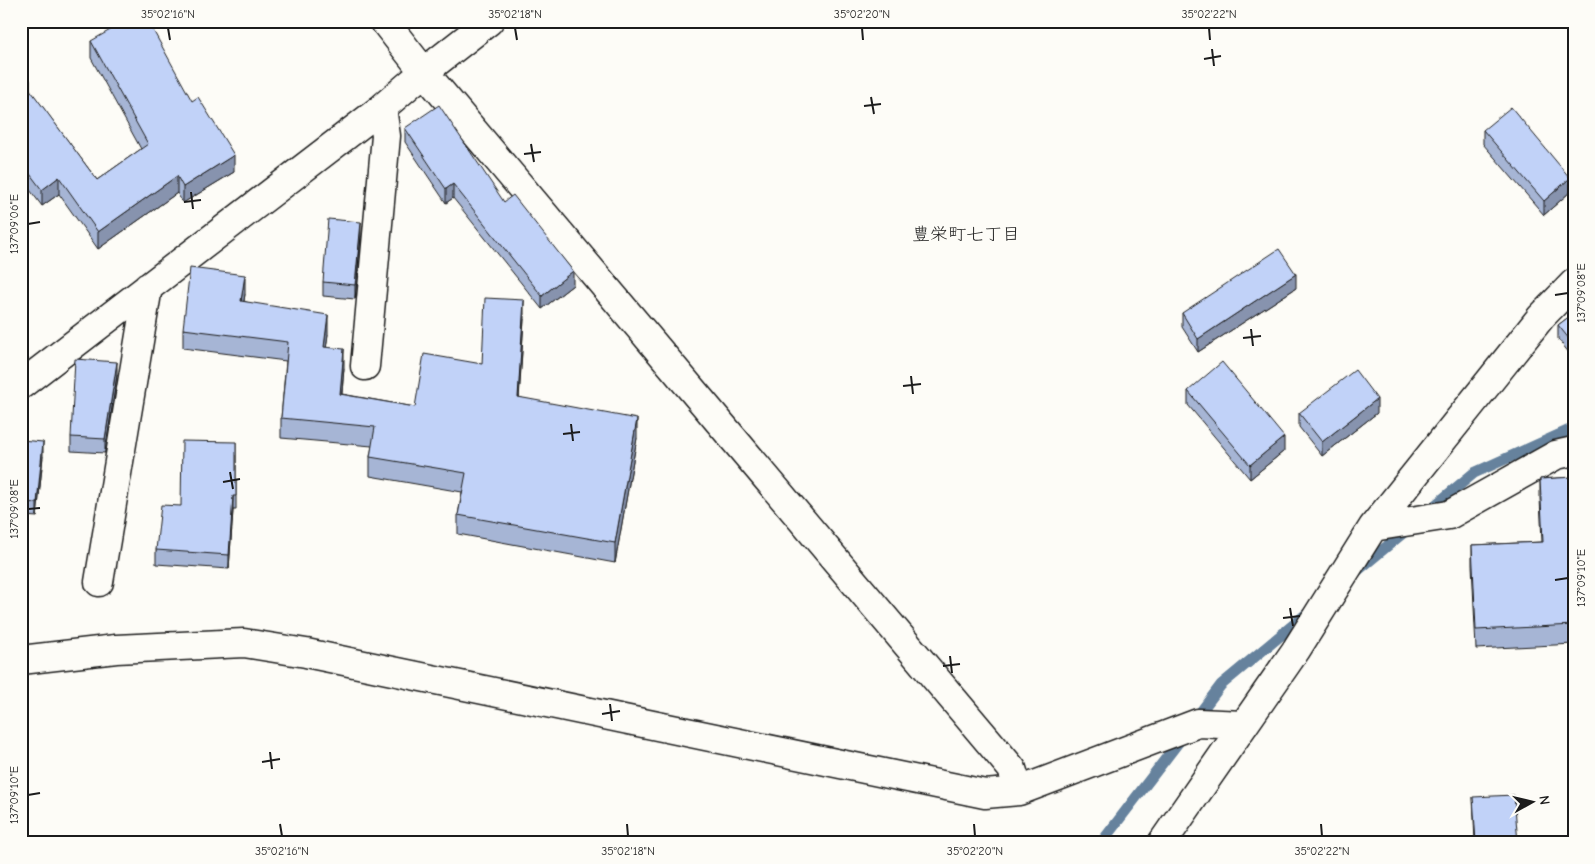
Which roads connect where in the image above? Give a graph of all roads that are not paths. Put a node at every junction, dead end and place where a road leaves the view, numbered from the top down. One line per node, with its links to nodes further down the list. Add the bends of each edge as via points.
1 (384, 21): 3 (street)
2 (489, 21): 3 (street)
3 (424, 72): 4 (street); 14 (street, via 1012,769)
4 (382, 108): 6 (street); 7 (street, via 386,136)
5 (1574, 283): 10 (street, via 1541,318)
6 (148, 287): 8 (street); 11 (street)
7 (366, 366)
8 (21, 385)
9 (1574, 451): 10 (street, via 1556,454 1449,515)
10 (1374, 528): 13 (street)
11 (99, 582)
12 (21, 660): 14 (street, via 116,649 244,643 306,653 985,794)
13 (1244, 725): 14 (street, via 1198,723); 15 (street)
14 (1019, 791)
15 (1162, 843)

